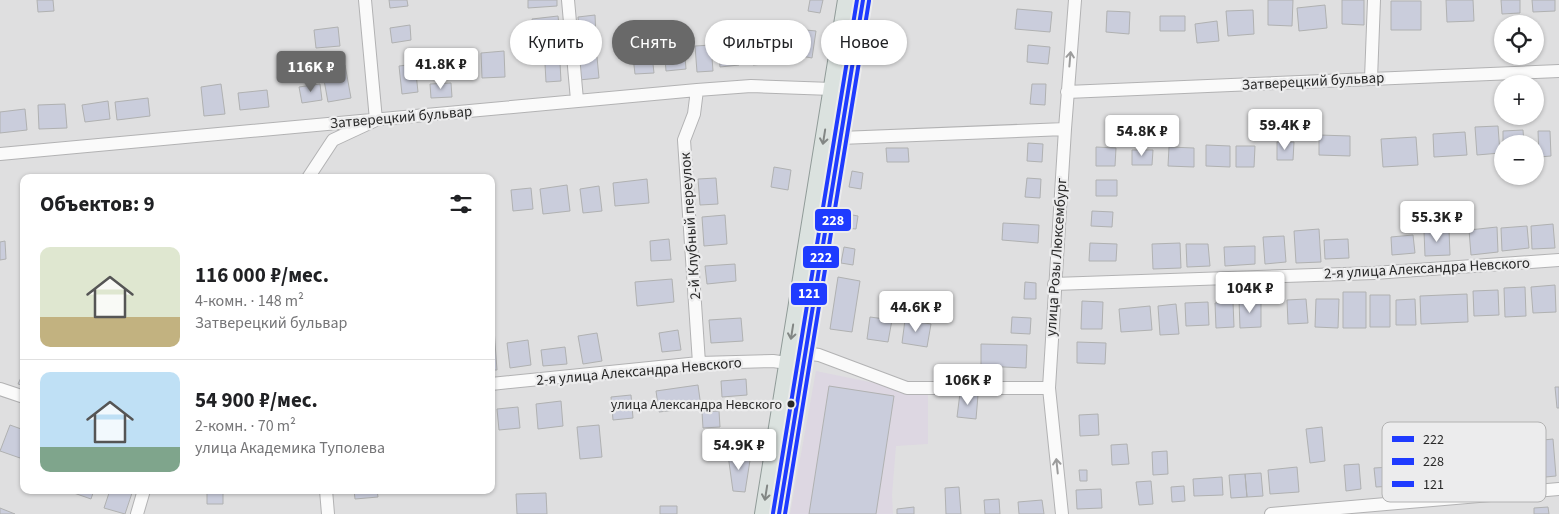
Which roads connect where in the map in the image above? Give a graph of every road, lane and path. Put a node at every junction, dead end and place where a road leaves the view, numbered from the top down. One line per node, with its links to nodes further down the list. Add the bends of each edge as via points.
1 (365, 0): 14 (street)
2 (568, 0): 12 (street)
3 (846, 0): 9 (main road)
4 (863, 0): 13 (main road)
5 (1075, 0): 11 (street, улица Розы Люксембург, one-way to 5)
6 (1374, 0): 8 (street)
7 (1559, 71): 8 (street, Затверецкий бульвар)
8 (1371, 79): 11 (street, Затверецкий бульвар)
9 (832, 89): 10 (street, Затверецкий бульвар, via 751,86); 13 (main road, via 841,96); 22 (main road, one-way to 22)
10 (697, 90): 12 (street, Затверецкий бульвар); 23 (street, 2-й Клубный переулок, via 694,114 684,140)
11 (1068, 92): 15 (street, улица Розы Люксембург)
12 (577, 100): 14 (street, Затверецкий бульвар)
13 (845, 109): 16 (main road)
14 (376, 120): 17 (street, Затверецкий бульвар); 18 (street, via 333,140)
15 (1064, 129): 16 (street); 20 (street, улица Розы Люксембург)
16 (840, 138): 21 (main road)
17 (0, 154)
18 (311, 174)
19 (1559, 260): 20 (street, 2-я улица Александра Невского, via 1374,273)
20 (1054, 284): 25 (street, улица Розы Люксембург)
21 (805, 353): 25 (street, via 819,355 907,388); 36 (main road)
22 (787, 362): 23 (street, 2-я улица Александра Невского); 35 (main road, one-way to 35)
23 (699, 363): 24 (street, 2-я улица Александра Невского)
24 (495, 384)
25 (1049, 388): 37 (street, улица Розы Люксембург, one-way to 25)
26 (0, 389): 27 (street)
27 (20, 396)
28 (1559, 489): 29 (street)
29 (1546, 490)
30 (143, 494): 33 (street)
31 (326, 494): 34 (street)
32 (1409, 502): 38 (street)
33 (137, 514)
34 (328, 514)
35 (763, 514)
36 (779, 514)
37 (1062, 514)
38 (1271, 514)

